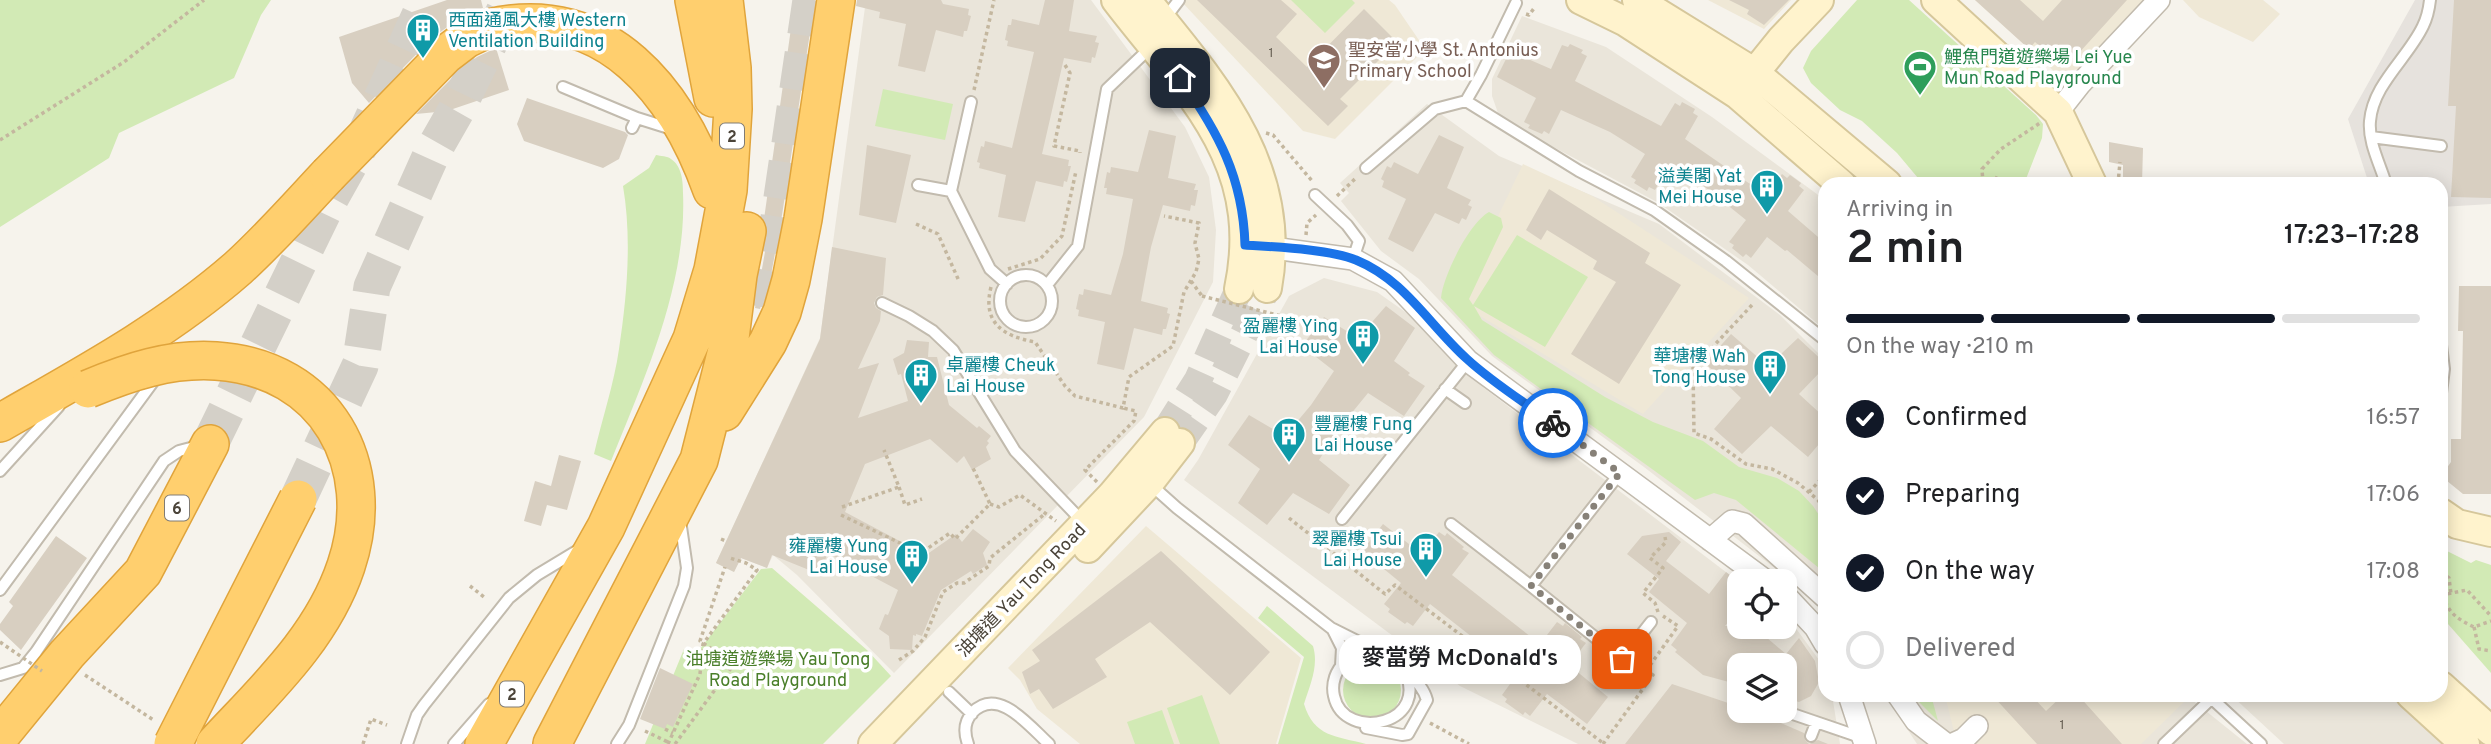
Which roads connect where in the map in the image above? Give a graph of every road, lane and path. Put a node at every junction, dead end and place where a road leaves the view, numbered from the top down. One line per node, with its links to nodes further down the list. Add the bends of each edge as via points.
1 (204, 0): 26 (path, via 124,62)
2 (694, 0): 38 (highway, via 714,104)
3 (724, 0): 58 (highway, 2, via 733,109 728,190 713,270)
4 (750, 0): 68 (highway, 2, via 758,109 753,193 730,338)
5 (836, 0): 61 (highway, via 791,280 768,342)
6 (994, 0): 21 (path)
7 (1116, 0): 15 (street)
8 (1581, 0): 19 (street, via 1626,22)
9 (1637, 0): 17 (street)
10 (1819, 0): 17 (street)
11 (1936, 0): 22 (street)
12 (2159, 0): 22 (street)
13 (2430, 0): 25 (lane, via 2423,27 2378,93)
14 (1516, 3): 20 (lane)
15 (1160, 16): 43 (street, via 1208,77 1253,155 1265,192); 48 (lane, via 1107,89 1078,246)
16 (1065, 65): 45 (path, via 1070,73 1054,146 1080,151 1062,236 1040,259 1012,266)
17 (1755, 73): 19 (street); 31 (street)
18 (563, 87): 23 (lane, via 635,123)
19 (1737, 94): 30 (street)
20 (1466, 101): 29 (lane, via 1435,109); 55 (lane, via 1579,171 1654,210)
21 (971, 102): 39 (lane)
22 (2051, 116): 32 (path, via 2001,149 1982,169); 33 (street)
23 (689, 132): 38 (highway); 60 (highway, bridge, via 652,75 601,32 549,17 512,20 489,28 456,46 427,72 236,269)
24 (1266, 133): 36 (path, via 1273,135)
25 (2371, 136): 27 (lane); 35 (lane)
26 (0, 140)
27 (2441, 146)
28 (2120, 162): 34 (path)
29 (1366, 168)
30 (1833, 177)
31 (1879, 177)
32 (1983, 177)
33 (2088, 177)
34 (2119, 177)
35 (2384, 177)
36 (1314, 183)
37 (918, 186): 39 (lane)
38 (712, 190): 58 (highway, via 708,254)
39 (951, 191): 45 (lane, via 990,269)
40 (1315, 195): 44 (lane, via 1359,241)
41 (1164, 216): 46 (path, via 1199,223 1195,243 1199,259)
42 (916, 224): 47 (path, via 938,234)
43 (1258, 246): 44 (street); 49 (street); 50 (street)
44 (1353, 259): 57 (street, via 1393,281)
45 (1003, 280): 48 (lane, via 1032,276); 48 (lane, via 1000,299 1004,315 1025,327 1047,317 1053,301); 63 (path, via 992,286 988,299 991,316 1002,331 1035,342 1075,396)
46 (1190, 280): 54 (path, bridge, via 1202,296); 63 (path, via 1173,346 1129,377)
47 (959, 281)
48 (1047, 285)
49 (1267, 288)
50 (1238, 289)
51 (882, 303): 89 (lane, via 933,331 953,350 1015,451)
52 (1752, 305): 76 (path, via 1693,368 1693,433 1711,439 1746,464 1772,468)
53 (761, 307): 61 (highway)
54 (1282, 316)
55 (1818, 334)
56 (169, 360): 100 (lane)
57 (1468, 360): 59 (lane); 71 (street)
58 (675, 378): 90 (highway, 2)
59 (1445, 389): 62 (lane); 87 (lane)
60 (69, 391): 64 (highway); 70 (lane); 152 (highway, bridge, via 172,363 214,361 254,367 290,382 316,402 337,431 352,465 355,529 336,592 311,636)
61 (735, 393): 68 (highway)
62 (1465, 403)
63 (1122, 408): 74 (path, via 1136,411 1134,421 1085,470)
64 (0, 423)
65 (1173, 438): 72 (street, 油塘道 Yau Tong Road)
66 (210, 444): 123 (lane, via 179,451 164,461 36,652 23,668); 147 (highway, 6, via 143,572)
67 (884, 450): 75 (path)
68 (699, 460): 81 (highway, 2)
69 (972, 466): 80 (path)
70 (0, 471)
71 (1620, 473): 93 (street); 99 (lane)
72 (1142, 476): 89 (street, 油塘道 Yau Tong Road); 110 (lane); 127 (street, 油塘道 Yau Tong Road)
73 (1818, 482): 76 (path)
74 (1100, 485)
75 (899, 487): 78 (path, via 905,505); 82 (path)
76 (1809, 492): 79 (path)
77 (298, 499): 145 (highway, bridge)
78 (922, 499)
79 (1818, 503)
80 (990, 504): 83 (path, via 999,507 1020,495); 84 (path, via 955,539 950,533 922,553)
81 (677, 505): 149 (highway, 2); 157 (lane, via 687,568 684,586 629,725)
82 (842, 507)
83 (1046, 513): 89 (path); 118 (path, via 990,558 989,566 943,592 925,637)
84 (841, 515)
85 (1289, 518): 164 (path, via 1385,594 1395,585)
86 (2448, 518): 91 (street)
87 (1342, 519)
88 (1451, 524): 99 (lane)
89 (1074, 526): 159 (street, 油塘道 Yau Tong Road)
90 (606, 527): 113 (highway, 2); 154 (lane, via 509,598 417,715)
91 (2491, 532)
92 (1665, 537): 122 (path, via 1650,558 1663,568 1643,593 1655,603 1658,613 1678,626)
93 (1710, 540): 96 (street); 101 (street, via 1732,521 1744,524)
94 (730, 558): 114 (path, via 757,570)
95 (725, 567): 114 (path, via 700,641)
96 (1750, 569)
97 (2448, 577): 103 (path)
98 (470, 586): 104 (path)
99 (1531, 586): 117 (lane)
100 (0, 590)
101 (1818, 591)
102 (2448, 594): 103 (path)
103 (2451, 594): 107 (path, via 2467,590)
104 (484, 597)
105 (1797, 608): 111 (street)
106 (2448, 608): 109 (path)
107 (2491, 619): 109 (path)
108 (1651, 622): 117 (lane)
109 (2474, 627): 116 (path, via 2479,649)
110 (1331, 628): 115 (lane); 120 (lane, via 1342,648)
111 (1818, 632)
112 (0, 642): 119 (path, bridge, via 42,671)
113 (539, 643): 126 (lane); 156 (highway, 2)
114 (703, 644): 146 (path, via 700,674); 158 (path, via 734,664)
115 (1377, 651): 120 (lane, via 1350,657); 121 (lane)
116 (2491, 651)
117 (1622, 659): 122 (path); 125 (lane)
118 (899, 660)
119 (48, 663)
120 (1341, 666): 141 (lane, via 1332,690 1335,702 1350,722)
121 (1402, 666): 141 (lane, via 1410,687 1405,708 1389,724); 141 (lane, via 1427,700 1412,730 1402,736)
122 (1646, 671): 164 (path, via 1653,675)
123 (0, 674)
124 (84, 674): 145 (path)
125 (1610, 676)
126 (506, 683)
127 (949, 692): 135 (lane); 160 (street, 油塘道 Yau Tong Road)
128 (2448, 692): 144 (street)
129 (498, 693): 155 (lane)
130 (1851, 702): 150 (street)
131 (1903, 702): 165 (street, via 1916,721)
132 (2204, 702): 167 (lane)
133 (2216, 702): 168 (lane)
134 (2419, 702): 169 (street)
135 (972, 714): 161 (lane, via 965,727); 162 (lane, via 984,705 1003,705)
136 (1797, 716): 138 (lane)
137 (1430, 723): 163 (path)
138 (1816, 723): 148 (lane); 150 (lane)
139 (387, 725): 153 (path, via 371,719)
140 (1977, 726): 166 (street)
141 (1366, 728)
142 (665, 729): 146 (path)
143 (645, 731): 151 (path)
144 (2491, 731)
145 (165, 733)
146 (673, 733): 151 (path)
147 (0, 736)
148 (1811, 736)
149 (555, 741)
150 (1864, 741)
151 (668, 743)
152 (215, 744)
153 (363, 744)
154 (407, 744)
155 (454, 744)
156 (484, 744)
157 (617, 744)
158 (676, 744)
159 (873, 744)
160 (899, 744)
161 (968, 744)
162 (1049, 744)
163 (1469, 744)
164 (1603, 744)
165 (1946, 744)
166 (1953, 744)
167 (2164, 744)
168 (2261, 744)
169 (2465, 744)

